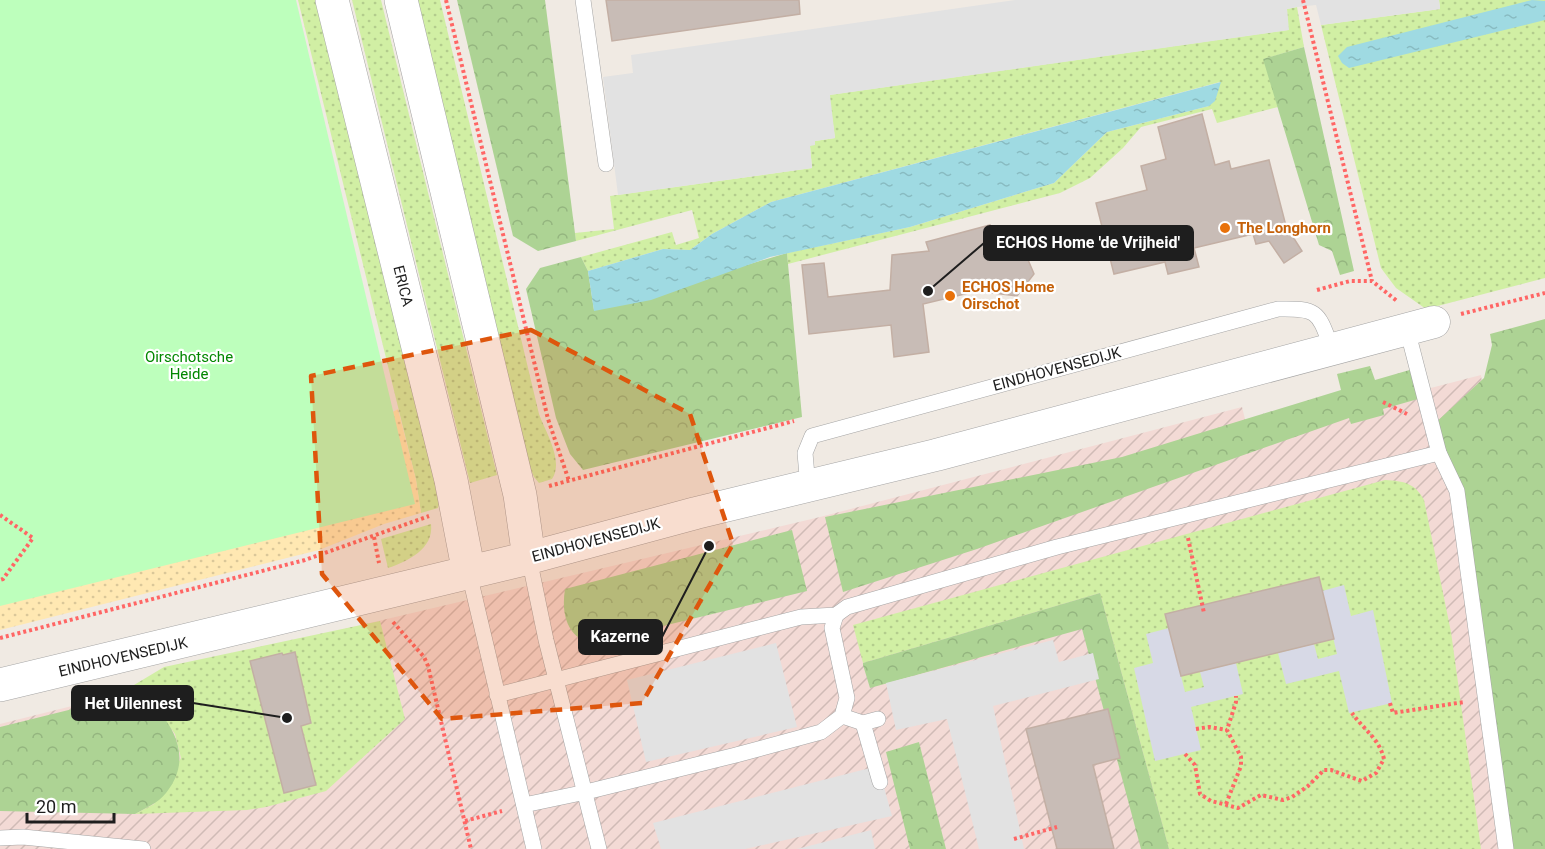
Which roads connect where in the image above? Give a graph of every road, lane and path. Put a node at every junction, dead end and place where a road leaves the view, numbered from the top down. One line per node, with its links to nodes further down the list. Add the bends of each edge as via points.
1 (332, 0): 16 (street, ERICA)
2 (401, 0): 15 (street)
3 (446, 0): 13 (path, via 548,419)
4 (583, 0): 6 (lane)
5 (1303, 0): 7 (path)
6 (606, 164)
7 (1372, 281)
8 (1545, 293): 9 (path)
9 (1420, 325): 10 (street, EINDHOVENSEDIJK); 12 (lane)
10 (1332, 349): 14 (street, EINDHOVENSEDIJK); 14 (lane, EINDHOVENSEDIJK, via 1320,318 1304,308 1278,309 812,436 805,453)
11 (774, 426): 13 (path)
12 (1439, 453): 18 (lane); 31 (lane, via 1457,491)
13 (569, 481): 15 (path)
14 (808, 487): 20 (street, EINDHOVENSEDIJK)
15 (520, 495): 20 (street)
16 (456, 510): 19 (path); 21 (street, ERICA)
17 (0, 515): 22 (path, via 33,538)
18 (1183, 516): 24 (path); 25 (lane, via 876,598 847,607)
19 (374, 537): 23 (path); 26 (path, via 305,560)
20 (529, 558): 21 (street, EINDHOVENSEDIJK); 27 (lane)
21 (469, 573): 23 (street, EINDHOVENSEDIJK); 29 (lane)
22 (0, 580)
23 (385, 593): 28 (street, EINDHOVENSEDIJK); 42 (path, via 392,622 428,666)
24 (1204, 613)
25 (836, 615): 27 (lane, via 801,617); 34 (lane, via 832,628 847,698)
26 (0, 638)
27 (556, 678): 29 (lane); 39 (lane)
28 (0, 685)
29 (497, 694): 41 (lane)
30 (1236, 696): 36 (path)
31 (1485, 698): 32 (path, via 1392,713); 50 (lane)
32 (1390, 703)
33 (1352, 712): 40 (path, via 1381,748 1384,759 1376,773 1362,781 1324,770 1292,797 1283,800 1261,795 1238,808)
34 (842, 716): 38 (lane, via 871,721); 39 (lane, via 821,732)
35 (1196, 729): 36 (path)
36 (1227, 730): 40 (path, via 1241,757 1241,766)
37 (1185, 754): 40 (path, via 1195,765 1200,794)
38 (880, 782)
39 (586, 792): 41 (lane); 49 (lane)
40 (1226, 804)
41 (524, 805): 42 (path); 48 (lane)
42 (465, 821): 47 (path)
43 (1057, 827): 45 (path)
44 (0, 838): 46 (lane)
45 (1014, 839)
46 (143, 849)
47 (471, 849)
48 (534, 849)
49 (599, 849)
50 (1506, 849)

